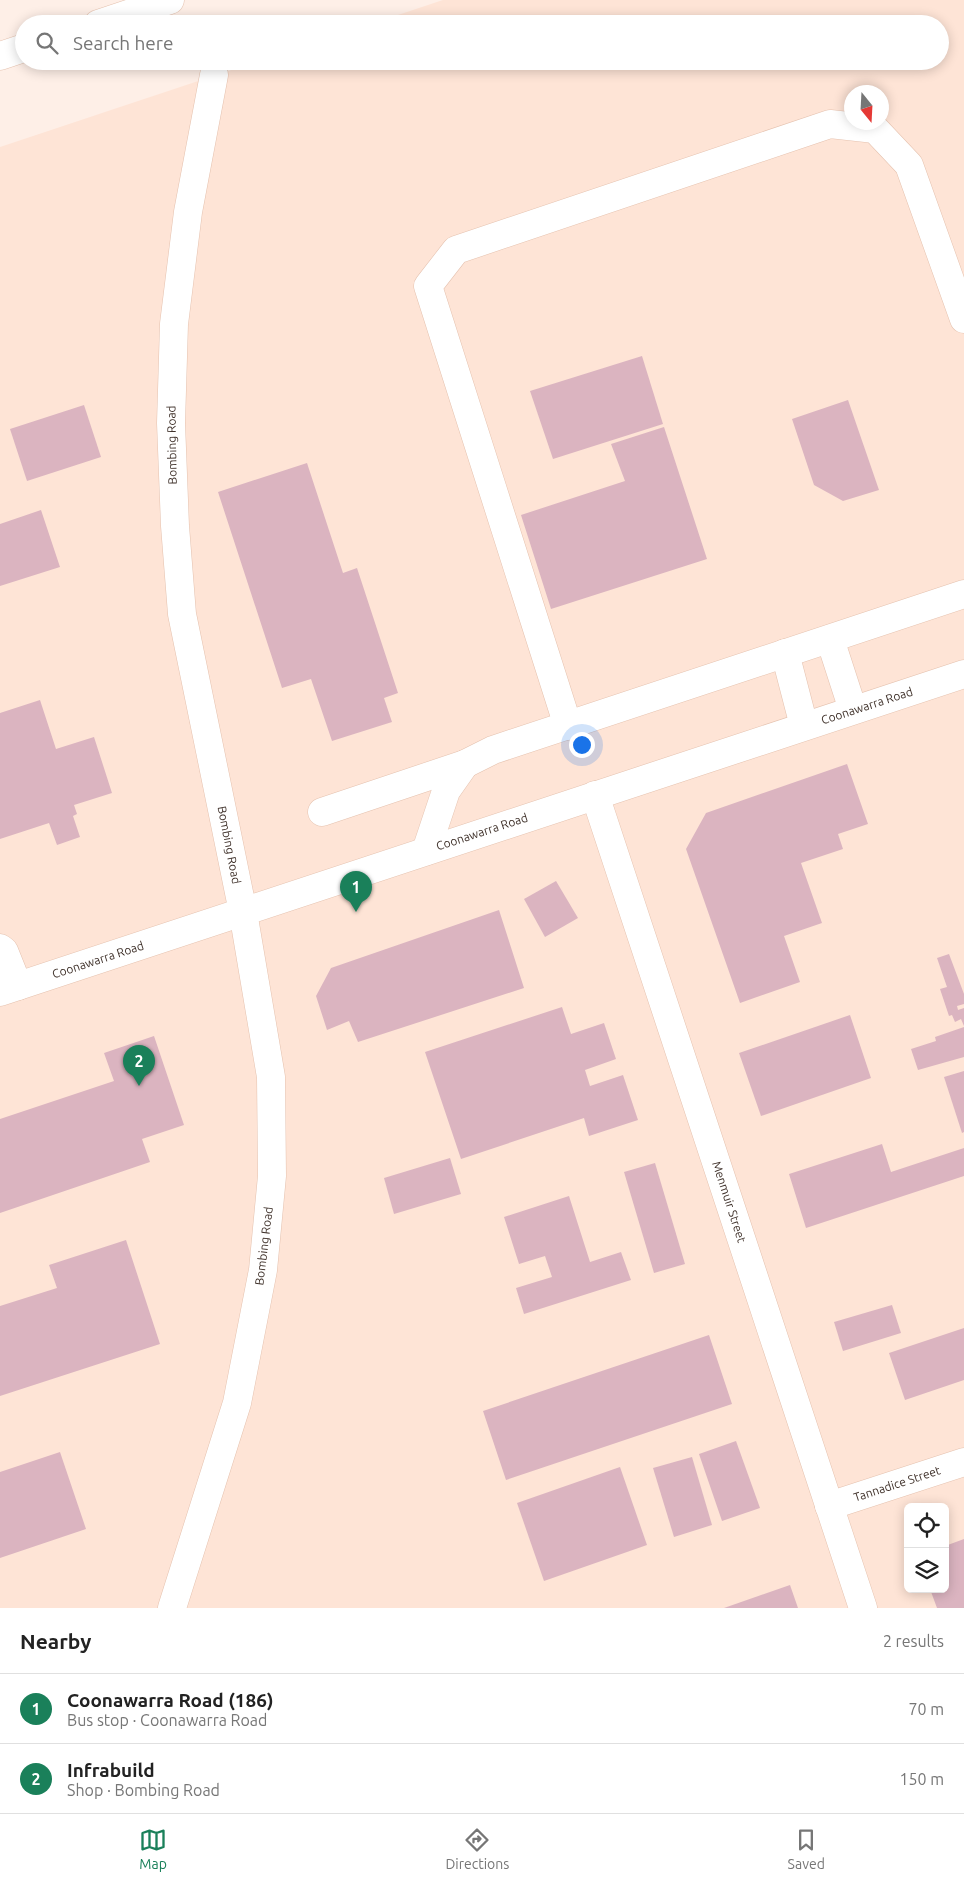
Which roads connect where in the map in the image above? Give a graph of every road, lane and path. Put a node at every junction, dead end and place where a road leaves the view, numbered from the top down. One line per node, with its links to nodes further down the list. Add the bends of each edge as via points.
1 (170, 0): 2 (street)
2 (125, 15)
3 (15, 51): 4 (street)
4 (0, 56)
5 (214, 75): 18 (street, Bombing Road, via 188,212 174,324 171,423 182,614)
6 (964, 319): 12 (street, via 909,164 875,129 830,124 456,250 428,286)
7 (964, 594): 8 (street)
8 (830, 639): 9 (street); 11 (street)
9 (785, 654): 12 (street); 13 (street)
10 (964, 674): 11 (street, Coonawarra Road)
11 (854, 710): 13 (street, Coonawarra Road)
12 (568, 726): 14 (street, via 494,750)
13 (804, 726): 15 (street, Coonawarra Road)
14 (465, 764): 16 (street); 17 (street, via 446,791)
15 (595, 795): 17 (street, Coonawarra Road); 22 (street, Menmuir Street)
16 (322, 812)
17 (426, 851): 18 (street, Coonawarra Road)
18 (243, 912): 20 (street, Coonawarra Road); 23 (street, Bombing Road, via 271,1077 272,1176 264,1261 237,1404)
19 (0, 948): 20 (street, via 4,951)
20 (9, 989)
21 (964, 1462): 22 (street, Tannadice Street)
22 (829, 1506): 24 (street, Menmuir Street)
23 (172, 1608)
24 (863, 1608)

